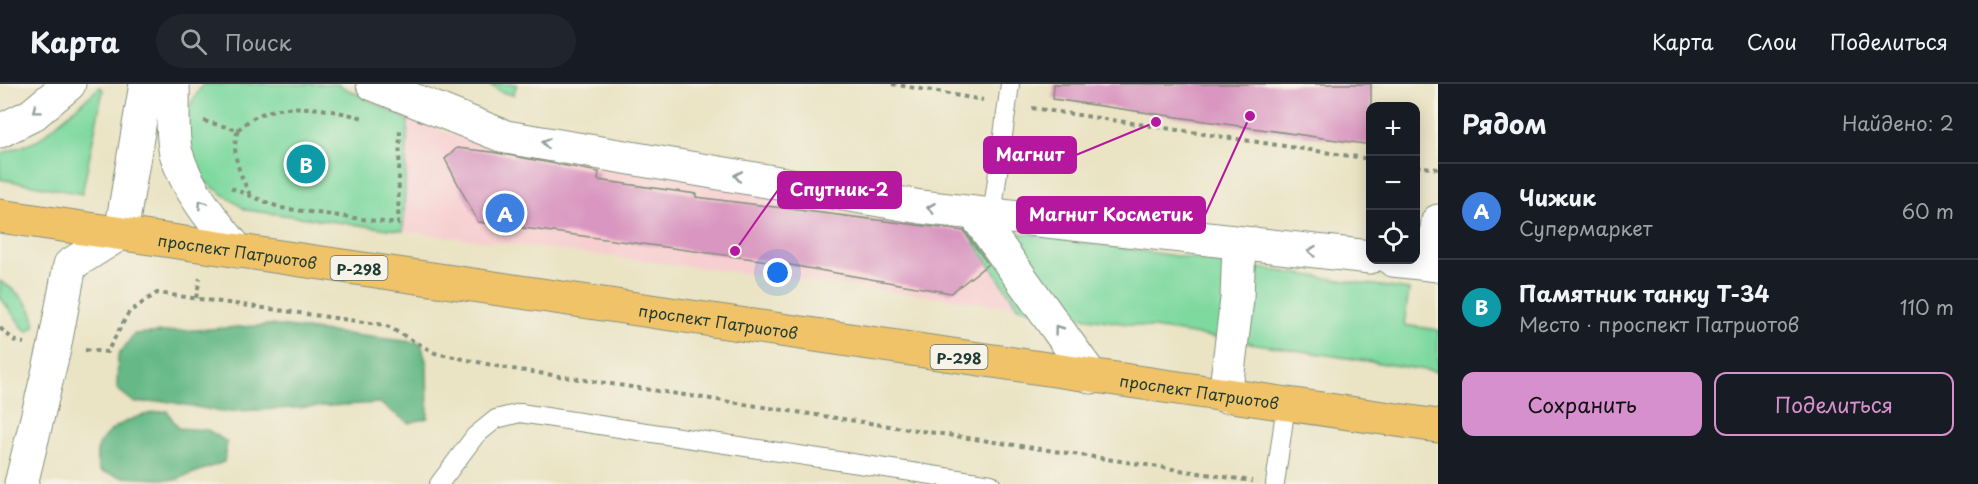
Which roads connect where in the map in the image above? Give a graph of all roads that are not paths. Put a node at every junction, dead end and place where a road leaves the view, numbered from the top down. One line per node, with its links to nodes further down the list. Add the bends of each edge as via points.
1 (69, 84): 6 (street, one-way to 6, via 32,114)
2 (146, 84): 10 (street)
3 (173, 84): 12 (street, one-way to 3, via 194,192 176,153)
4 (373, 84): 7 (street, one-way to 4, via 506,137)
5 (1010, 84): 7 (lane)
6 (0, 131)
7 (983, 215): 11 (street); 16 (street, one-way to 7)
8 (0, 216): 10 (highway, проспект Патриотов / Р-298)
9 (1438, 221): 15 (street)
10 (122, 233): 12 (highway, проспект Патриотов / Р-298); 20 (street, via 70,265)
11 (1239, 243): 13 (street, one-way to 11); 17 (street, via 1237,299)
12 (238, 250): 16 (highway, проспект Патриотов / Р-298)
13 (1366, 256)
14 (1420, 263): 15 (street)
15 (1436, 264)
16 (1092, 377): 17 (highway, проспект Патриотов / Р-298)
17 (1225, 396): 18 (highway, проспект Патриотов / Р-298)
18 (1286, 404): 19 (highway, проспект Патриотов / Р-298); 21 (lane)
19 (1438, 426)
20 (23, 482)
21 (1267, 483)
22 (440, 484): 23 (lane, via 475,436 496,419 520,413)
23 (991, 484)

